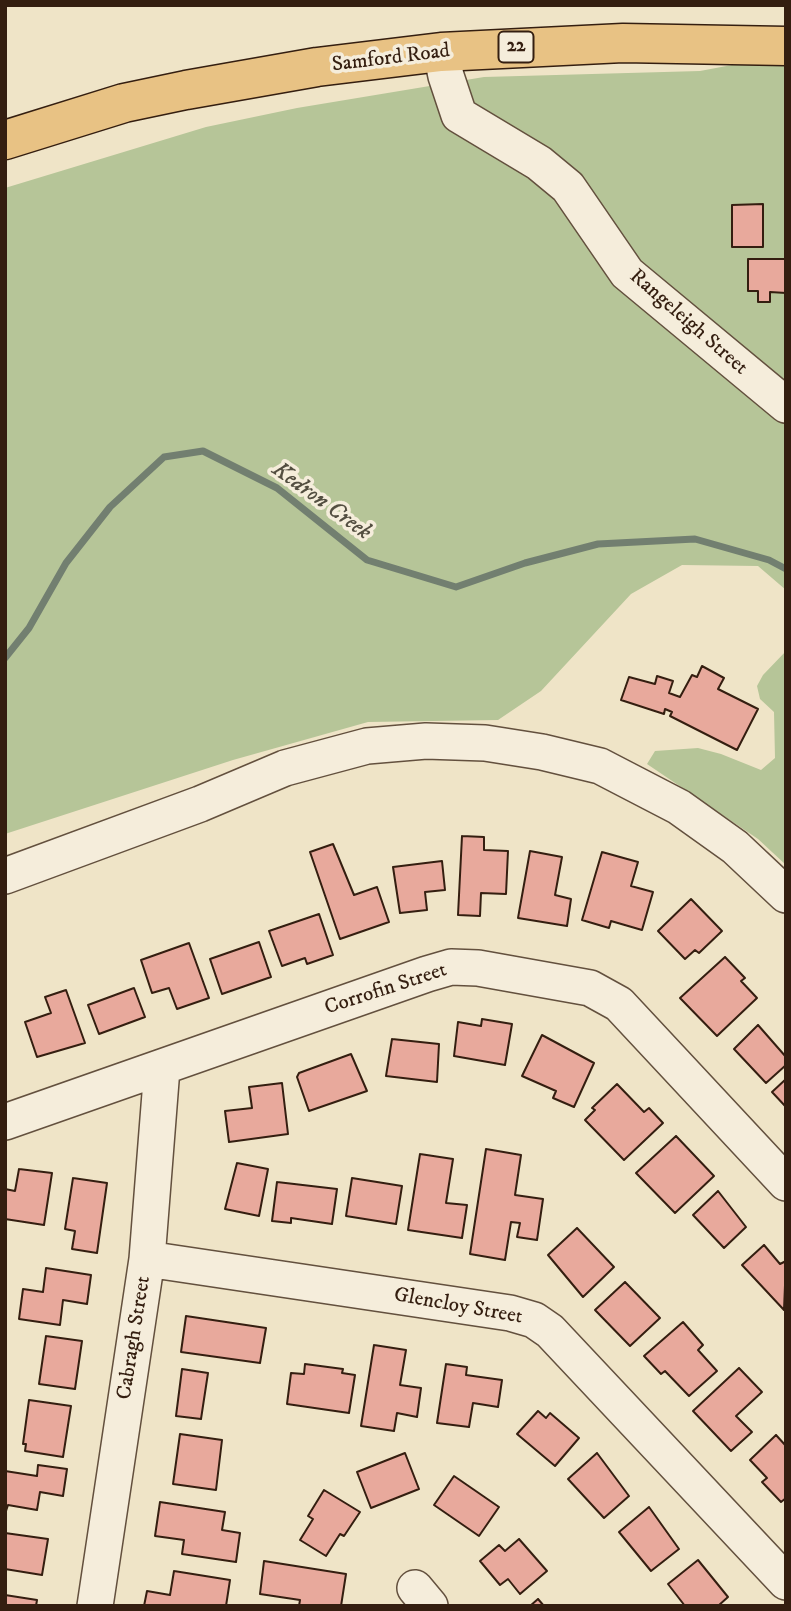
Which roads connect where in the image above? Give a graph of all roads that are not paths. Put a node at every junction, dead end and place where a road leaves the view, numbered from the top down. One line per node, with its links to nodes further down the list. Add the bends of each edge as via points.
1 (786, 46): 2 (main road, Samford Road / 22, via 623,43)
2 (441, 52): 3 (main road, Samford Road / 22, via 262,75 186,90 124,103); 4 (street, Rangeleigh Street, via 459,115 540,163 568,187 628,273)
3 (5, 140)
4 (786, 405)
5 (5, 876): 6 (street, via 285,768 367,746 473,742 600,766 679,807 735,847)
6 (786, 895)
7 (162, 1068): 8 (street, Corrofin Street); 9 (street, Corrofin Street, via 451,967 590,988 619,1004); 10 (street, Cabragh Street)
8 (5, 1122)
9 (786, 1183)
10 (147, 1259): 11 (street, Glencloy Street, via 534,1320 550,1331); 12 (street, Cabragh Street)
11 (786, 1582)
12 (95, 1606)

